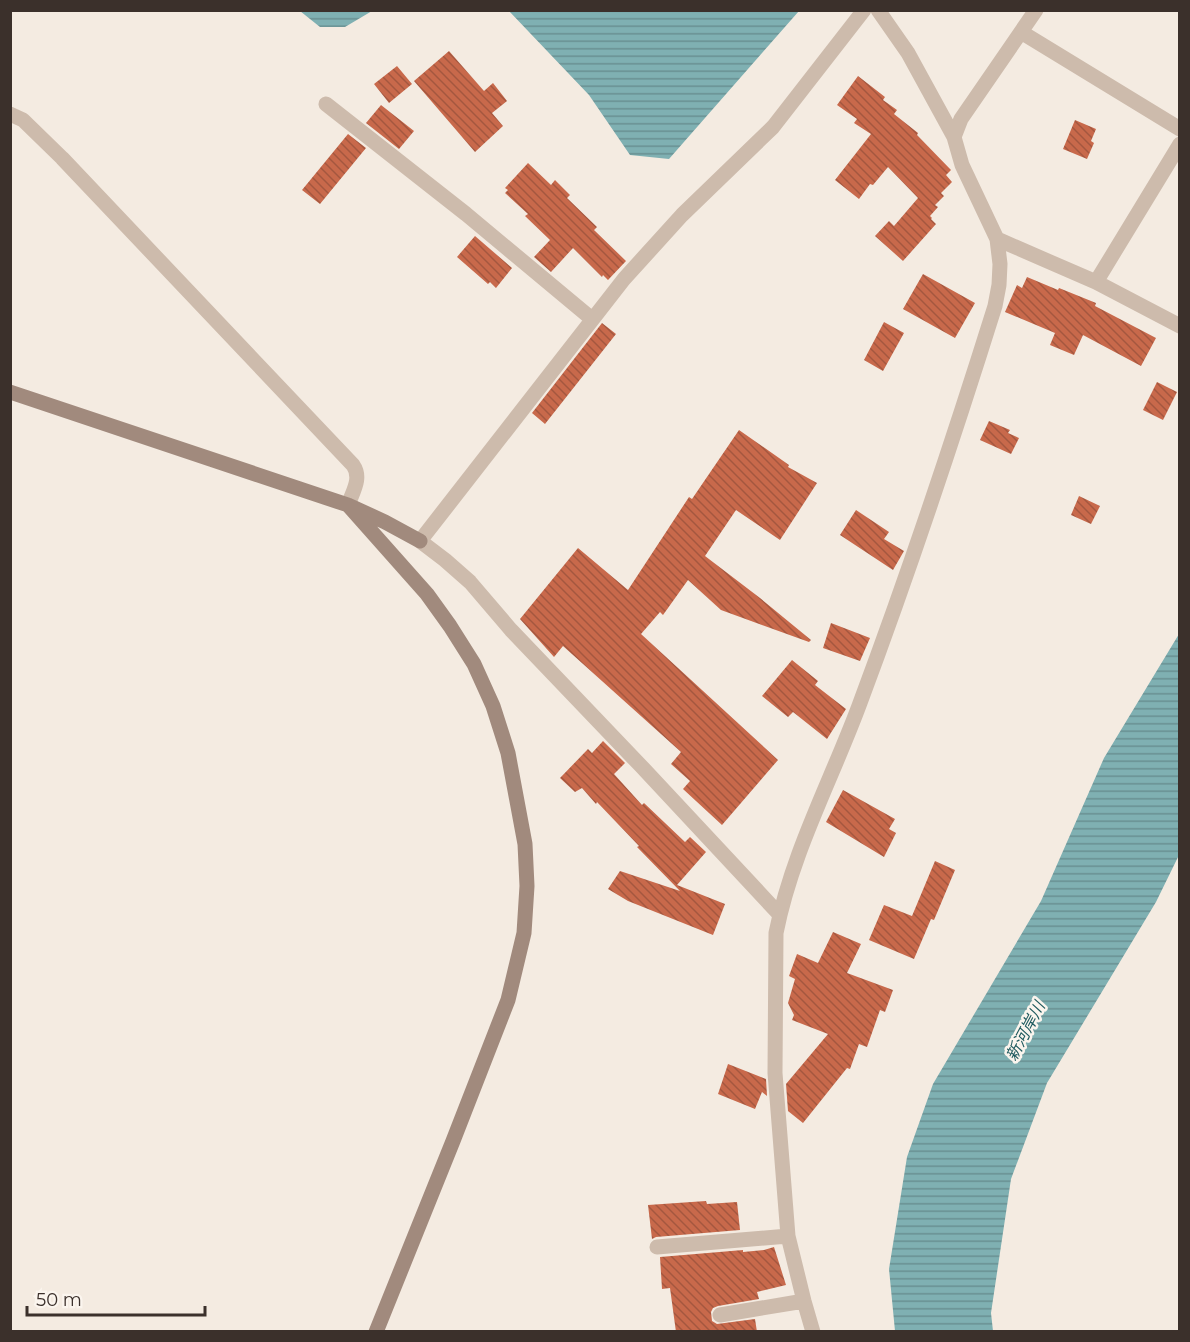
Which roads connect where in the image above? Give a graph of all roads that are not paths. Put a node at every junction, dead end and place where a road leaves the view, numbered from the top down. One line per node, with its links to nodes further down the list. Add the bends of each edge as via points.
1 (864, 10): 12 (street, via 773,127 682,215)
2 (878, 10): 8 (street, via 908,52)
3 (1036, 10): 4 (street)
4 (1021, 32): 7 (street); 8 (street, via 961,119)
5 (326, 104): 12 (street)
6 (10, 114): 15 (street, via 24,120 62,158 353,465 358,472)
7 (1179, 129)
8 (954, 137): 10 (street, via 962,165)
9 (1179, 144): 11 (street)
10 (997, 239): 11 (street); 17 (street, via 1000,264 995,306 913,559 846,743 802,842)
11 (1096, 282): 13 (street)
12 (592, 319): 16 (street)
13 (1179, 326)
14 (10, 392): 15 (street)
15 (348, 505): 16 (street); 22 (street, via 427,594 474,664 508,753 525,844 527,886 524,933 508,1000)
16 (420, 541): 17 (street, via 470,582)
17 (780, 915): 18 (street, via 776,933 774,1073)
18 (788, 1236): 19 (street); 20 (street)
19 (657, 1246)
20 (804, 1301): 21 (street); 23 (street)
21 (720, 1315)
22 (376, 1332)
23 (813, 1332)

